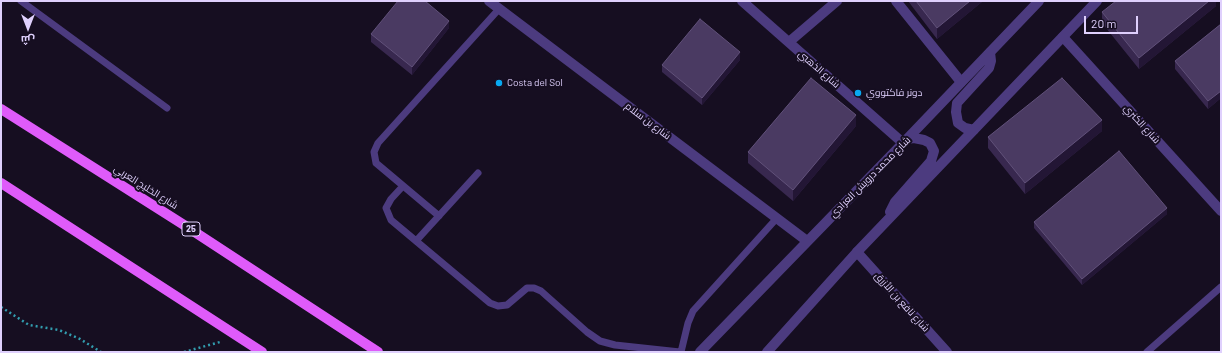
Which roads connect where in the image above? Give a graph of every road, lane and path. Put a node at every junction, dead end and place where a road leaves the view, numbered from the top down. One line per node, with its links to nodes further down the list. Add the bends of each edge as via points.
1 (22, 1): 13 (lane)
2 (489, 1): 8 (street, شارع بن سلام)
3 (742, 1): 10 (street, شارع الذهبي)
4 (837, 1): 10 (street, شارع الذهبي)
5 (896, 1): 12 (street)
6 (1039, 1): 11 (street, شارع محمد درويش العرادي)
7 (1097, 1): 9 (street)
8 (499, 9): 19 (lane, via 378,143 374,152 376,163); 22 (street, شارع بن سلام)
9 (1063, 37): 15 (street); 20 (street, شارع الكنري)
10 (789, 42): 16 (street, شارع الذهبي)
11 (990, 52): 12 (street, شارع محمد درويش العرادي); 15 (street, via 989,68 956,107 958,123)
12 (961, 82): 16 (street, شارع محمد درويش العرادي)
13 (167, 108)
14 (1, 110): 34 (main road, شارع الخليج العربي / 25, via 184,225)
15 (974, 130): 23 (street)
16 (905, 141): 23 (street, via 914,138 924,140 930,143 934,151 931,161 895,202); 24 (street, شارع محمد درويش العرادي)
17 (478, 173): 21 (lane)
18 (1, 183): 29 (main road)
19 (403, 186): 21 (lane); 25 (lane, via 386,208 390,220)
20 (1221, 211)
21 (439, 216): 25 (lane)
22 (777, 218): 24 (street, شارع بن سلام); 35 (lane, via 694,311 686,329)
23 (881, 228): 26 (street)
24 (807, 240): 36 (street, شارع محمد درويش العرادي)
25 (416, 241): 35 (lane, via 490,303 498,306 507,305 527,288 534,288 542,291 600,341)
26 (857, 252): 30 (street, شارع نافع بن الأزرق); 37 (street)
27 (1221, 287): 38 (lane)
28 (1, 307): 31 (path, via 29,326 59,330)
29 (239, 337): 32 (path); 33 (main road)
30 (942, 350)
31 (101, 352)
32 (184, 352)
33 (262, 352)
34 (378, 352)
35 (681, 352)
36 (700, 352)
37 (767, 352)
38 (1147, 352)

